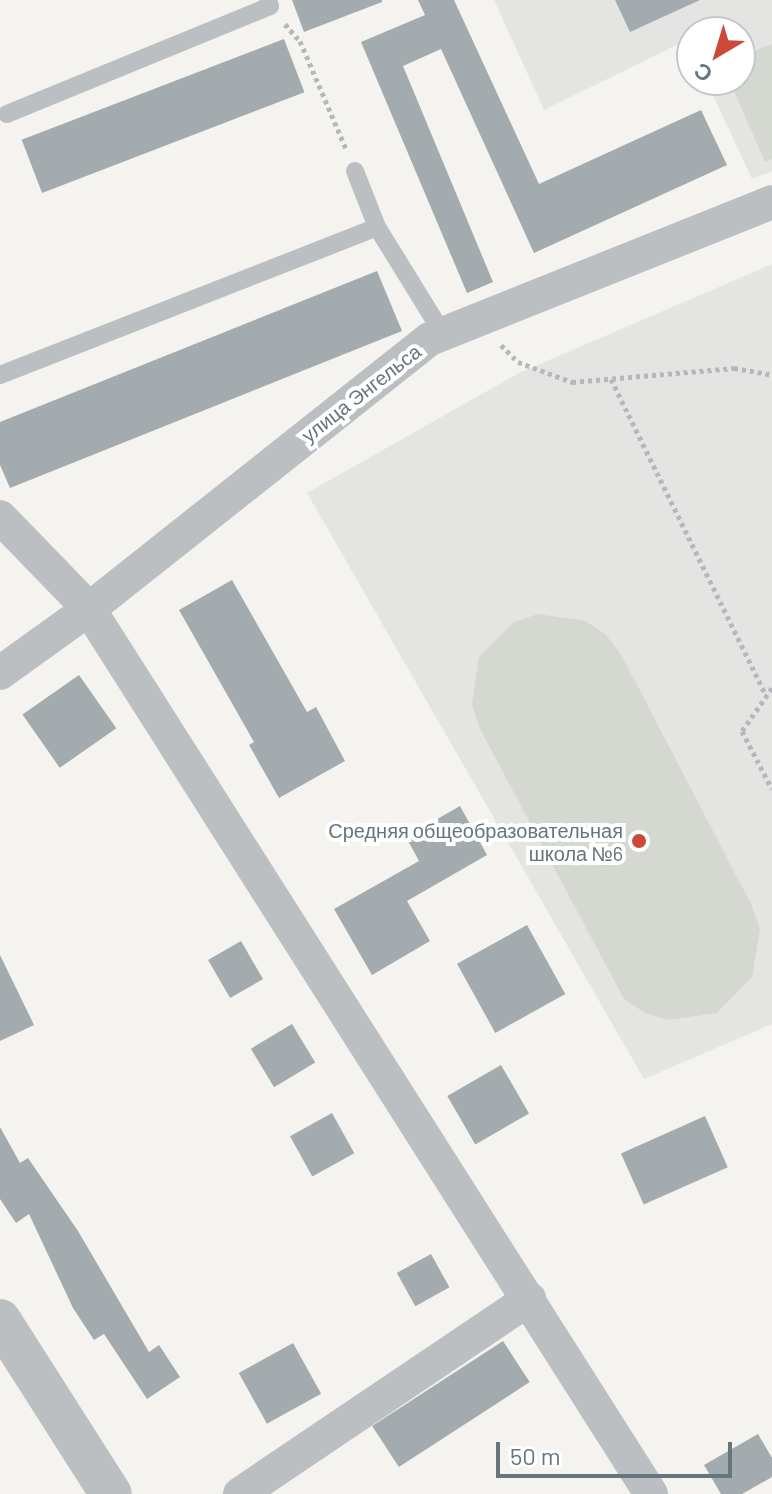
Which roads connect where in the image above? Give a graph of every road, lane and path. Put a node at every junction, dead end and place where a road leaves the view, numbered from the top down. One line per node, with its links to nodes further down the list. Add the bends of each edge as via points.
1 (269, 3): 2 (lane); 3 (path, via 300,41)
2 (7, 114)
3 (355, 171): 5 (lane)
4 (772, 202): 6 (street, улица Энгельса)
5 (377, 227): 7 (lane); 8 (lane)
6 (475, 321): 7 (street, улица Энгельса); 10 (path, via 518,362 572,382)
7 (443, 334): 12 (street, улица Энгельса)
8 (0, 375)
9 (772, 375): 10 (path, via 734,368)
10 (611, 379): 15 (path)
11 (0, 517): 12 (street)
12 (89, 609): 13 (street, улица Энгельса); 17 (street)
13 (0, 673)
14 (772, 688): 15 (path)
15 (766, 696): 16 (path, via 742,731)
16 (772, 789)
17 (529, 1299): 20 (street); 21 (street)
18 (5, 1337): 19 (street)
19 (111, 1494)
20 (240, 1494)
21 (651, 1494)

